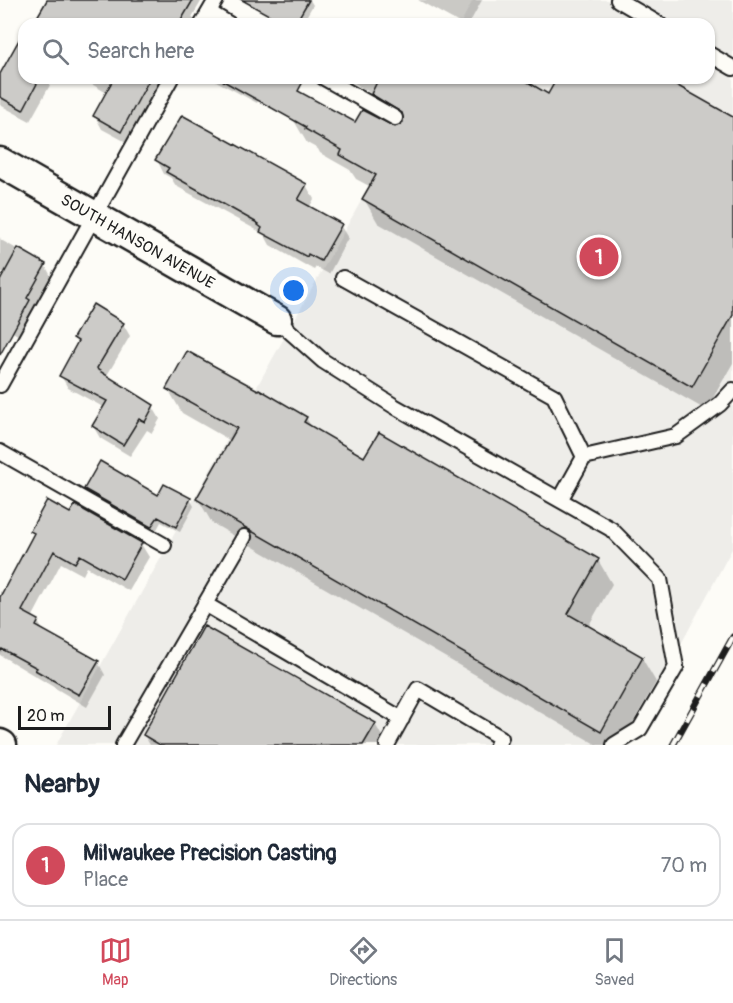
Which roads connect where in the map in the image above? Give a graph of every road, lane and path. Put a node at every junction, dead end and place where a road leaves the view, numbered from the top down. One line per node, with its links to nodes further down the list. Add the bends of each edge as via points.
1 (618, 0): 2 (lane)
2 (649, 18)
3 (715, 58): 4 (lane)
4 (733, 68)
5 (168, 84): 9 (lane)
6 (334, 84): 7 (lane)
7 (394, 118)
8 (0, 162): 9 (street, SOUTH HANSON AVENUE)
9 (94, 214): 11 (street, SOUTH HANSON AVENUE); 12 (lane)
10 (344, 279): 15 (lane, via 554,396)
11 (277, 320): 16 (lane, via 323,361)
12 (0, 385)
13 (733, 390): 15 (lane, via 676,436)
14 (0, 452): 18 (lane)
15 (584, 457): 16 (lane)
16 (560, 500): 24 (lane, via 611,529 660,579 676,667 640,729)
17 (244, 537): 19 (lane)
18 (164, 545)
19 (205, 604): 20 (lane); 21 (lane)
20 (402, 719): 22 (lane); 23 (lane, via 418,689 501,738)
21 (123, 745)
22 (387, 745)
23 (497, 745)
24 (614, 745)

